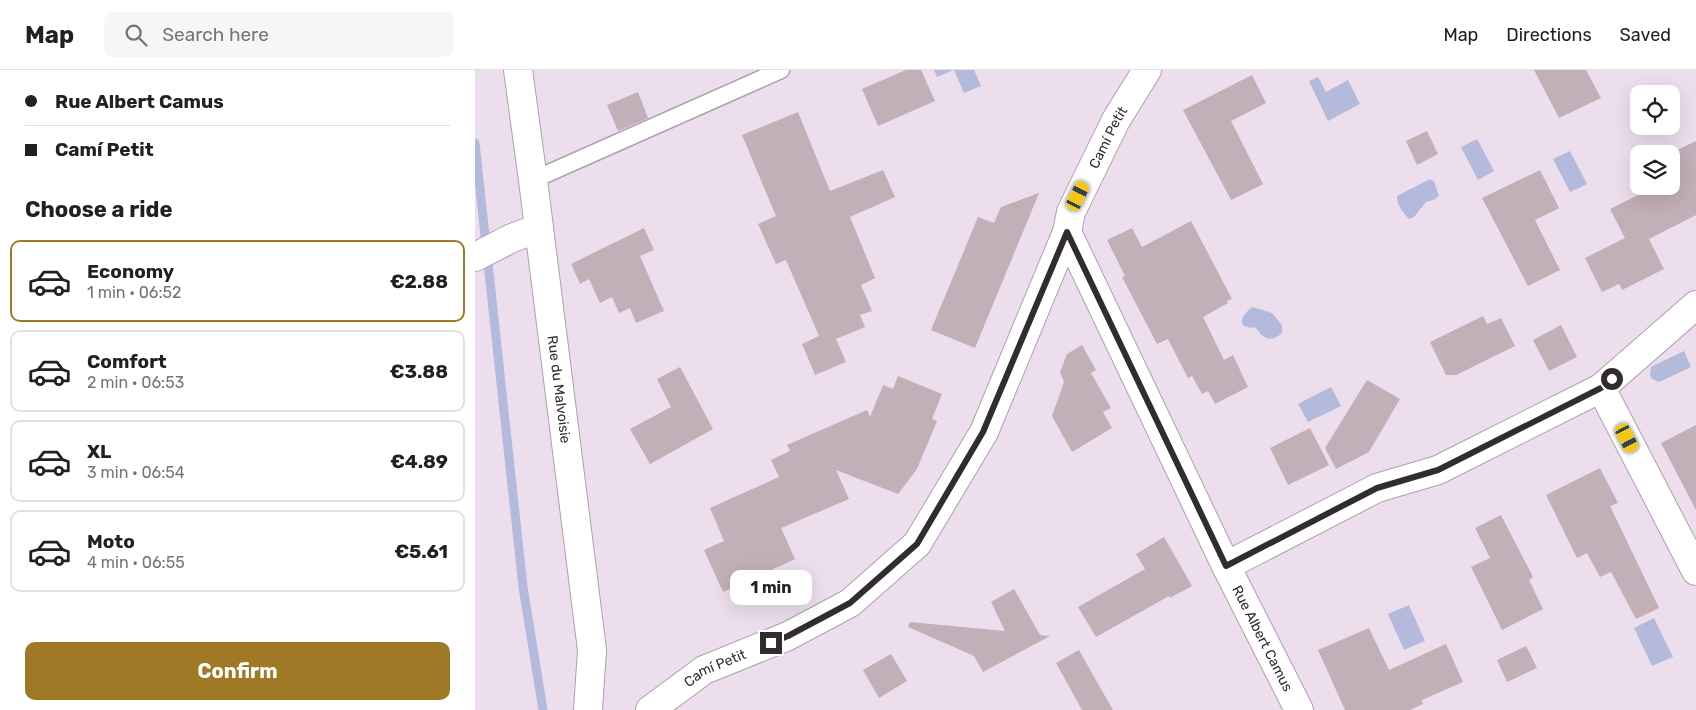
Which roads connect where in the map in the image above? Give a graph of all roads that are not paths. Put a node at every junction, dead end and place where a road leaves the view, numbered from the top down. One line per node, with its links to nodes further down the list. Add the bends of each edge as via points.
1 (518, 70): 4 (street, Rue du Malvoisie)
2 (781, 70): 4 (lane)
3 (1147, 70): 6 (street, Camí Petit, via 1115,120 1071,212)
4 (533, 180): 5 (street, Rue du Malvoisie)
5 (539, 228): 7 (street); 12 (street, Rue du Malvoisie, via 592,650)
6 (1067, 232): 10 (street, Rue Albert Camus); 13 (street, Camí Petit, via 983,432 917,544 850,603 788,636 704,670)
7 (475, 257)
8 (1696, 305): 9 (street)
9 (1601, 388): 10 (street, via 1438,470 1377,488); 11 (street)
10 (1226, 566): 14 (street, Rue Albert Camus)
11 (1696, 571)
12 (588, 710)
13 (650, 710)
14 (1299, 710)

